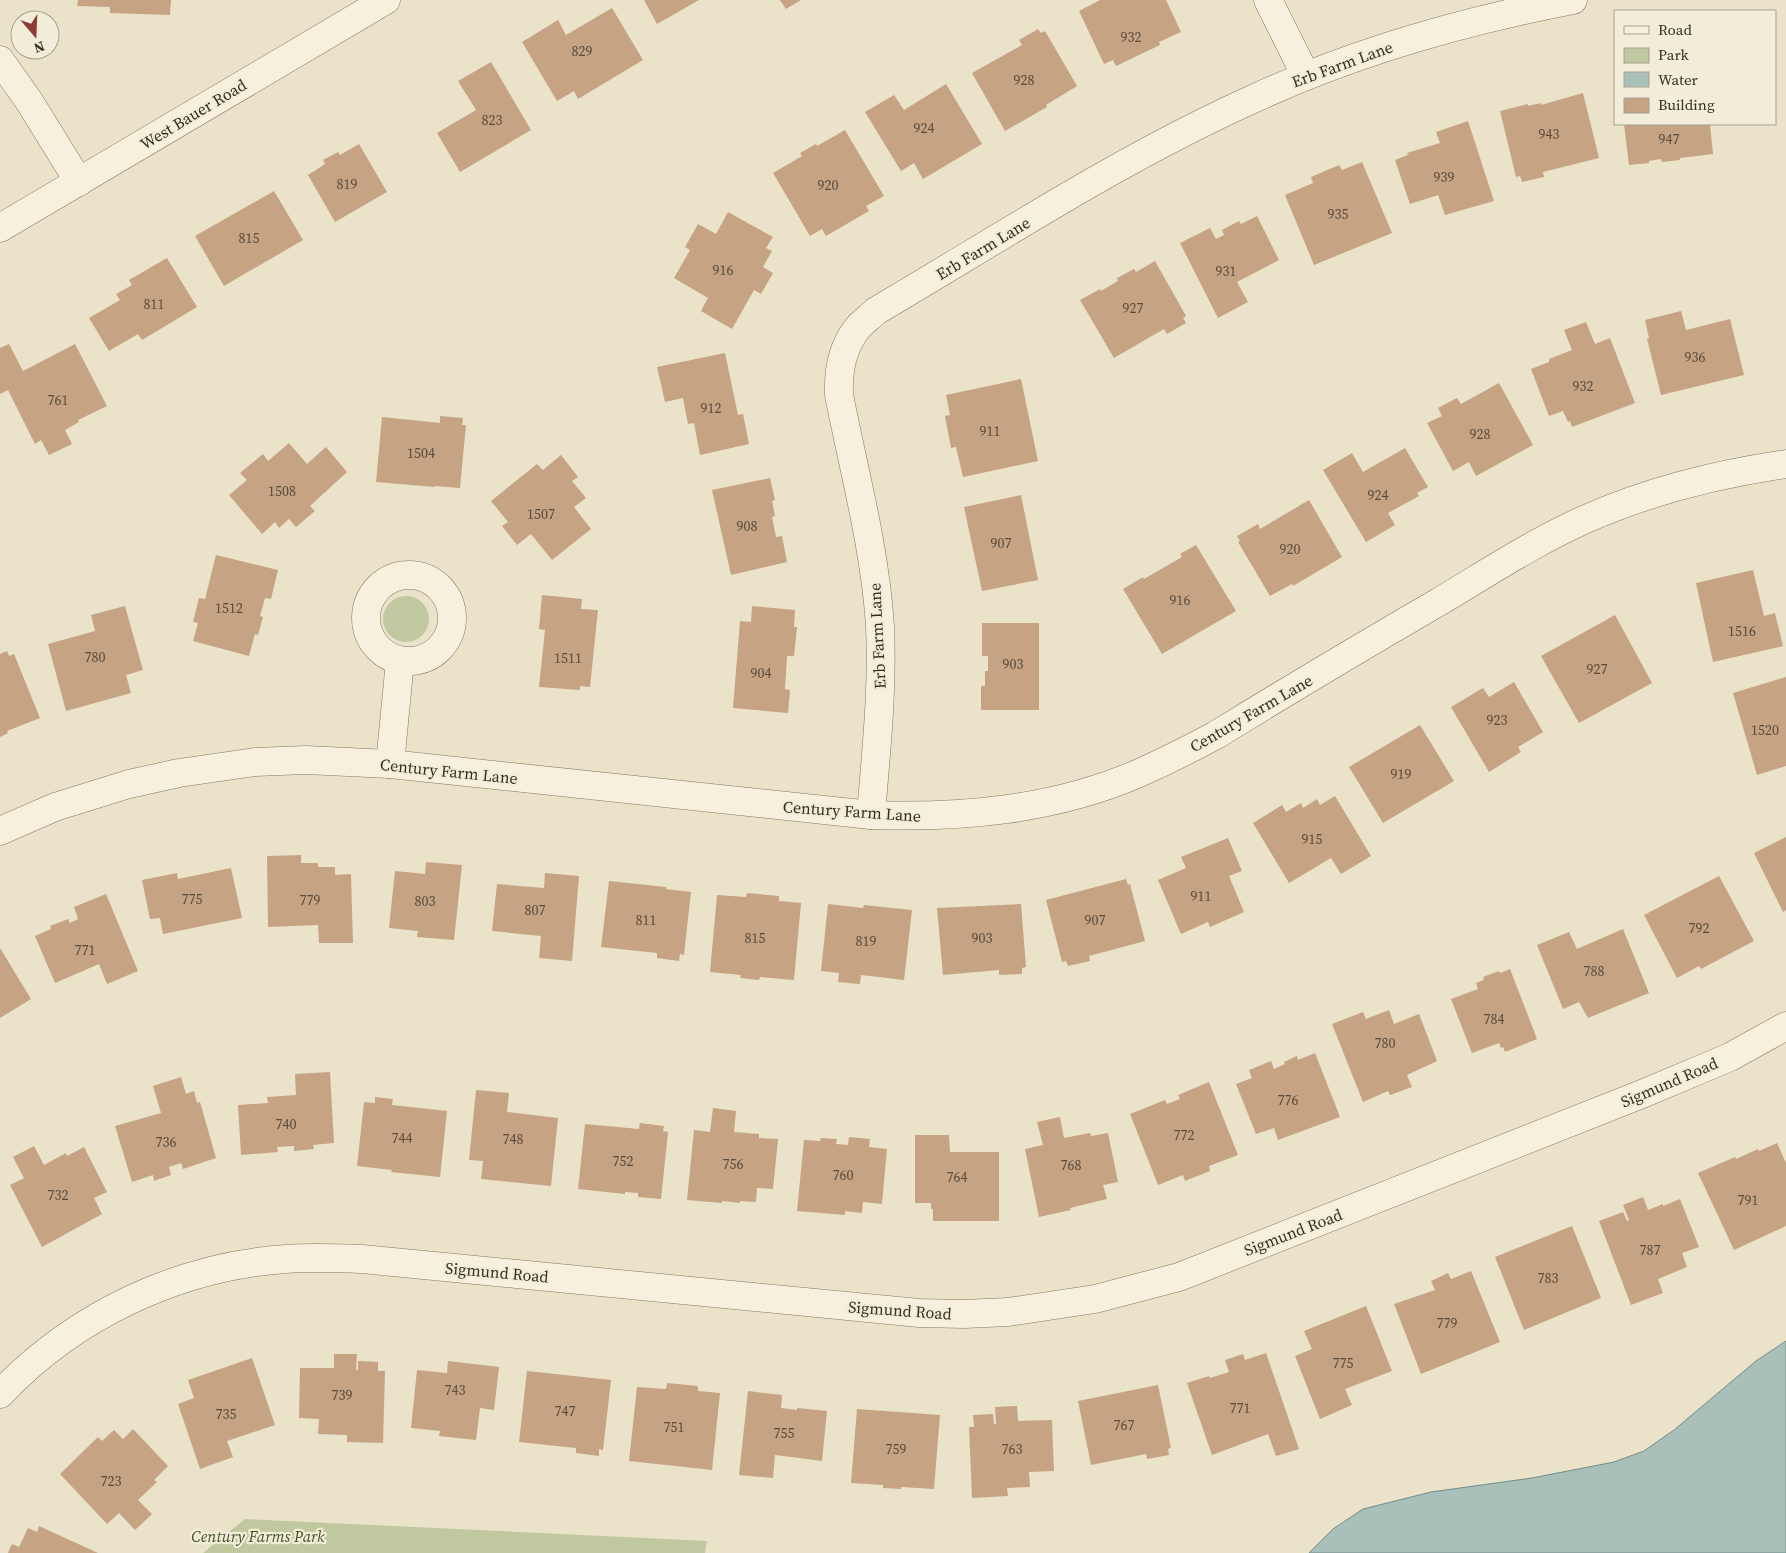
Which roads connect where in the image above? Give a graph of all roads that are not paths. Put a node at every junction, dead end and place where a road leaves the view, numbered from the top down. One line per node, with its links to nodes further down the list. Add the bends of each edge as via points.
1 (386, 0): 6 (street, West Bauer Road)
2 (1268, 0): 5 (street)
3 (1573, 0): 5 (street, Erb Farm Lane, via 1518,11 1411,40)
4 (0, 60): 6 (street)
5 (1306, 76): 11 (street, Erb Farm Lane, via 1148,150 876,311 856,330 843,354 838,374 838,395 872,558 880,626 881,689)
6 (79, 182): 7 (street, West Bauer Road)
7 (0, 228)
8 (1786, 464): 11 (street, Century Farm Lane, via 1701,480 1642,497 1585,519 1520,553 1216,734 1136,774 1093,790 1006,810 916,817)
9 (400, 661): 10 (street)
10 (390, 764): 11 (street, Century Farm Lane); 12 (street, Century Farm Lane, via 306,760 255,762 179,773 129,784 55,807)
11 (872, 815)
12 (0, 831)
13 (1786, 1026): 14 (street, Sigmund Road, via 1730,1057 1624,1102 1179,1276 1094,1299 1008,1312 919,1313 362,1260 285,1258 180,1280 109,1310 38,1359)
14 (0, 1394)

